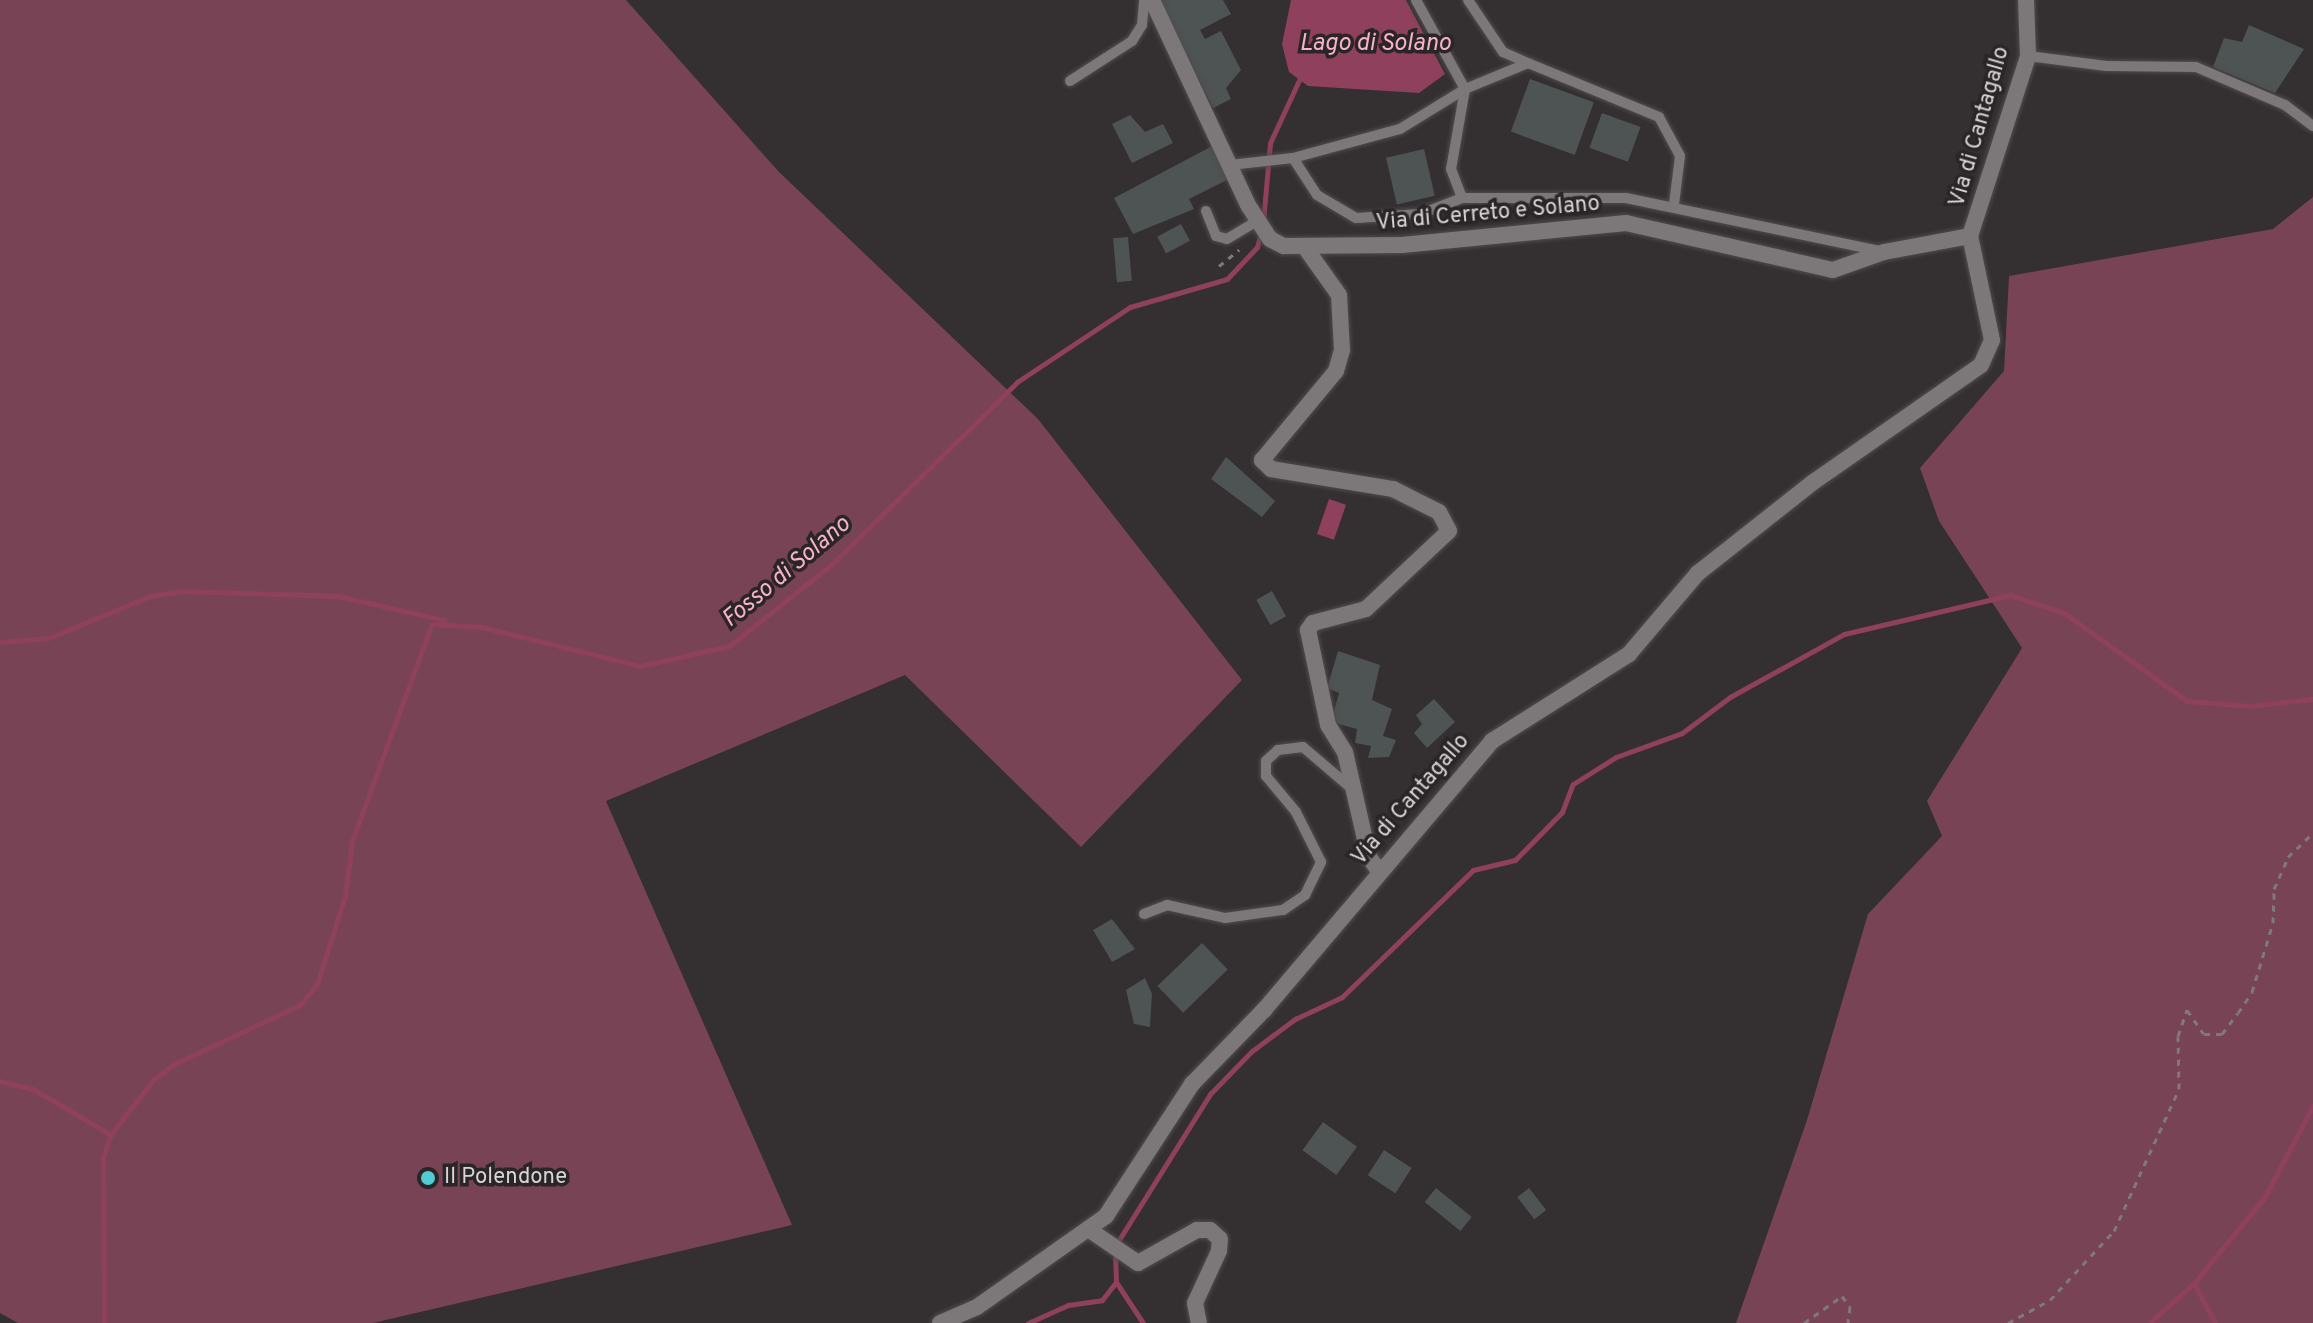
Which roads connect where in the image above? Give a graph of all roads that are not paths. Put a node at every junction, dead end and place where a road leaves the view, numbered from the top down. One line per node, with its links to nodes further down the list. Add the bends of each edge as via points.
1 (1144, 0): 8 (lane, via 1142,25 1132,41)
2 (1152, 0): 12 (street, Via di Cerreto e Solano)
3 (1416, 0): 9 (lane)
4 (1468, 0): 7 (lane, via 1503,52)
5 (2026, 0): 6 (street, Via di Cantagallo)
6 (2028, 56): 10 (lane, via 2106,66 2196,67 2285,105); 17 (street, Via di Cantagallo)
7 (1528, 63): 9 (lane); 14 (lane, via 1659,117 1680,156)
8 (1070, 81)
9 (1465, 89): 11 (lane, via 1400,129); 13 (lane, via 1451,169)
10 (2313, 126)
11 (1293, 158): 12 (lane); 13 (lane, via 1317,195 1356,218 1421,214)
12 (1230, 165): 16 (street, Via di Cerreto e Solano)
13 (1462, 198): 14 (lane)
14 (1674, 204): 19 (lane)
15 (1206, 211): 16 (lane, via 1216,236 1227,239)
16 (1259, 220): 18 (street, Via di Cerreto e Solano, via 1270,239)
17 (1970, 236): 19 (street, Via di Cerreto e Solano); 21 (street, Via di Cantagallo, via 1992,340 1981,365 1812,483 1698,573 1629,654 1492,741 1400,853)
18 (1307, 250): 19 (street, Via di Cerreto e Solano, via 1626,223 1833,270); 20 (street, via 1339,295 1342,350 1329,380 1262,460 1271,469 1393,489 1439,512 1449,531 1366,609 1313,623 1308,630 1328,725)
19 (1884, 252)
20 (1359, 795): 21 (street, via 1369,857); 22 (lane, via 1303,747 1278,750 1266,761 1266,776 1296,812 1321,862 1305,895 1283,910 1225,918 1167,905)
21 (1378, 870): 23 (street, Via di Cantagallo, via 1264,1010 1192,1084)
22 (1144, 914)
23 (1091, 1231): 24 (street, Via di Cantagallo, via 977,1307); 25 (street, via 1138,1263 1197,1230 1210,1230 1220,1239 1195,1303)
24 (940, 1323)
25 (1199, 1323)

